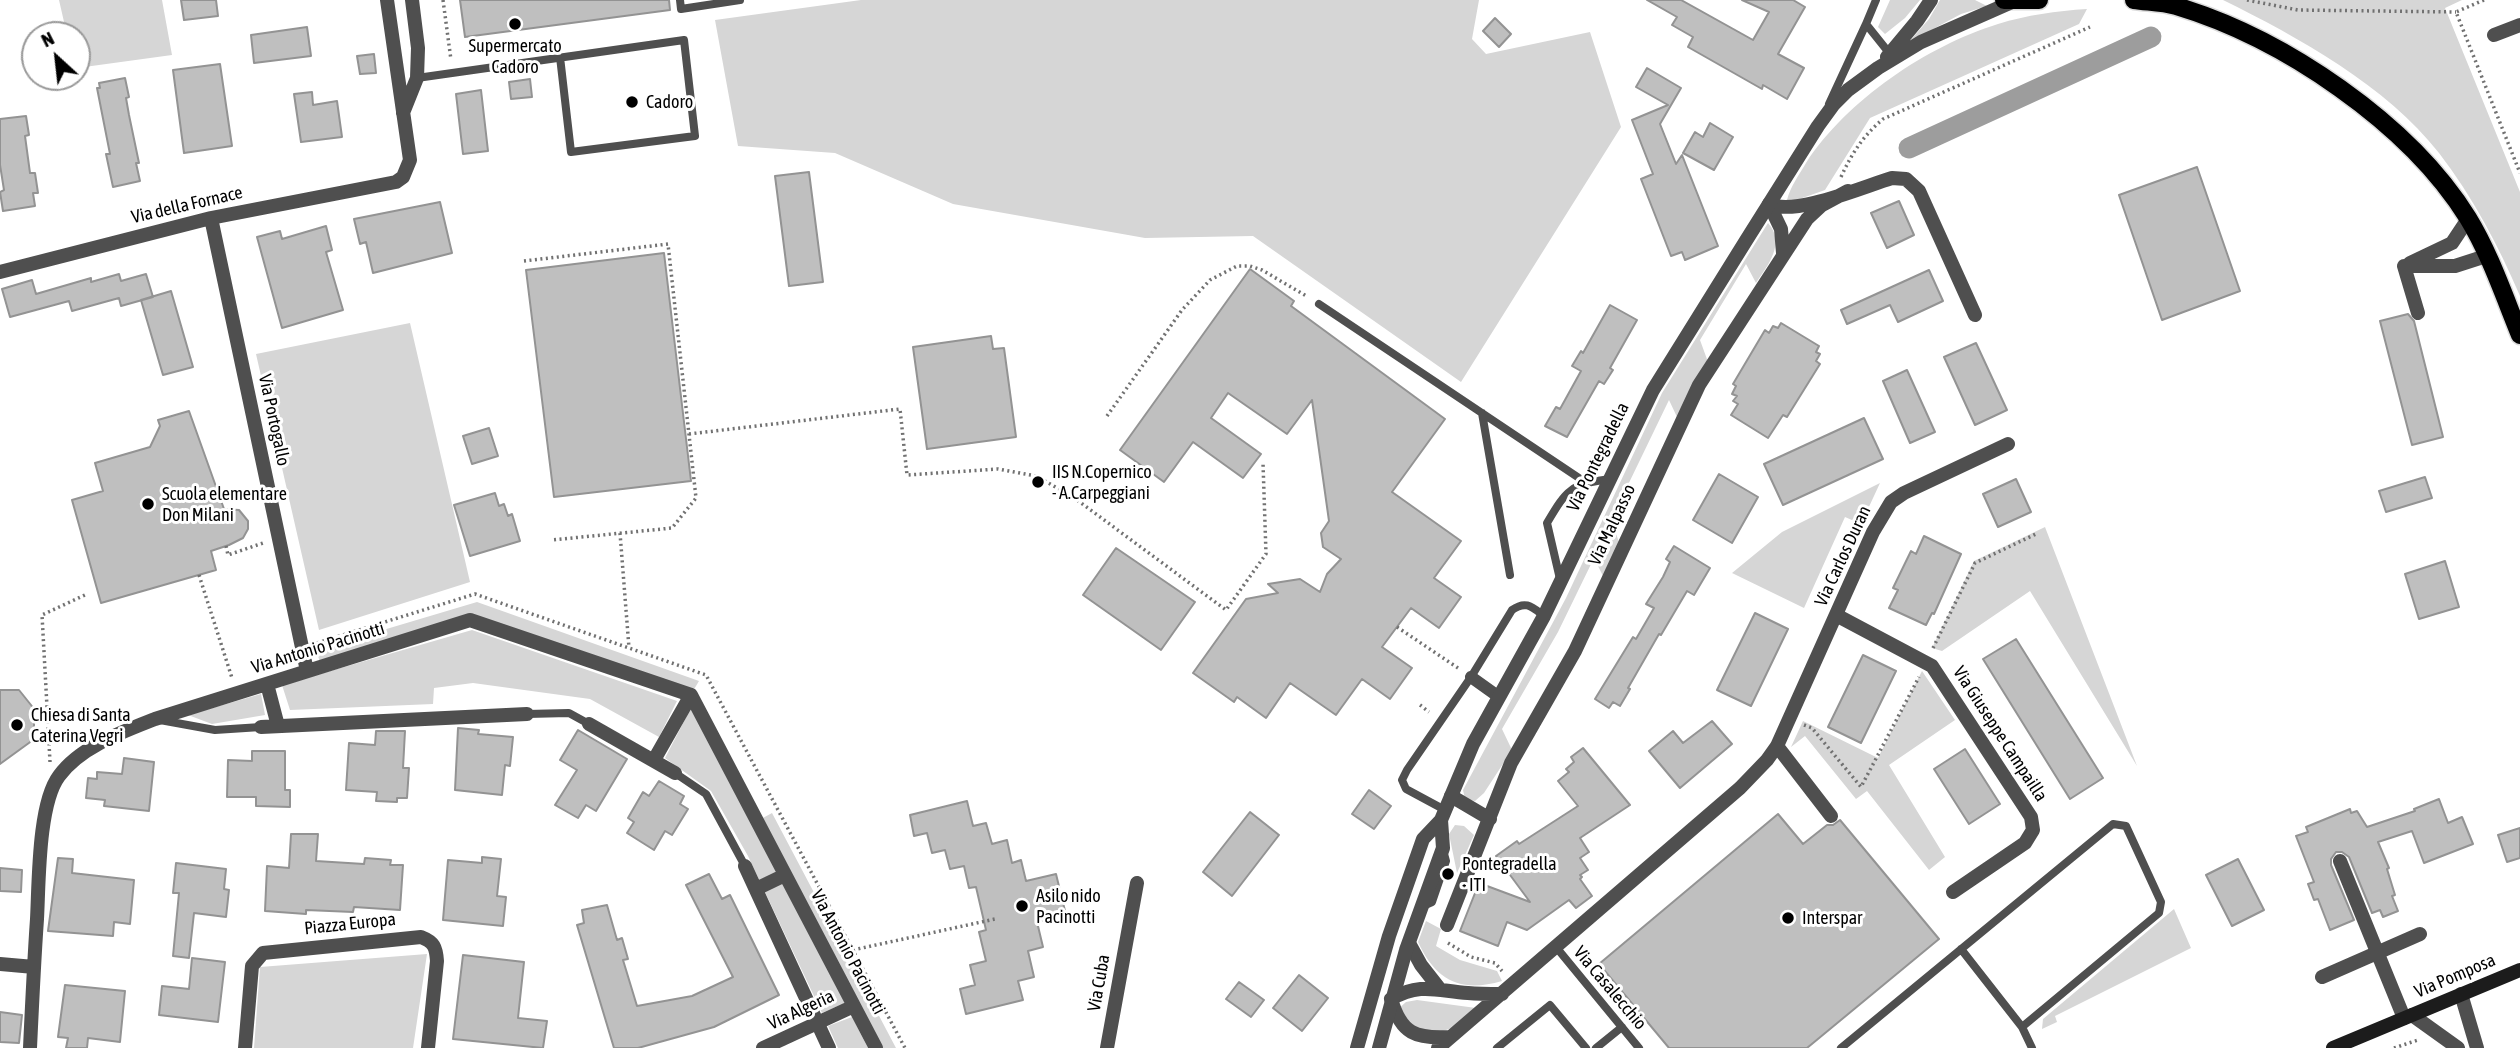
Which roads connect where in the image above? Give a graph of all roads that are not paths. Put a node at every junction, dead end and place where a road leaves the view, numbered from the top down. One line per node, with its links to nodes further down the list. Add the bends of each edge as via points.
1 (680, 0): 2 (lane, via 681,9)
2 (740, 0)
3 (1876, 0): 13 (lane, Via Pontegradella)
4 (1931, 0): 18 (street, Via Pontegradella)
5 (2004, 0): 9 (main road, Via Pontegradella)
6 (2038, 0): 9 (main road, Via Pontegradella)
7 (2134, 0): 12 (main road, via 2174,5)
8 (2193, 0): 12 (main road)
9 (2014, 1): 20 (street, Via Pontegradella, via 1921,41)
10 (412, 2): 11 (street); 16 (street)
11 (387, 4): 17 (street)
12 (2217, 21): 27 (main road, via 2309,69 2365,107 2440,179)
13 (1866, 24): 18 (lane); 23 (lane, Via Pontegradella)
14 (2520, 25): 15 (street)
15 (2494, 35)
16 (418, 48): 17 (street); 21 (street)
17 (394, 51): 22 (street)
18 (1890, 54): 20 (street, Via Pontegradella)
19 (559, 57): 19 (lane, via 684,40 695,136 571,152); 21 (lane)
20 (1878, 68): 23 (street, Via Pontegradella, via 1841,97)
21 (417, 78): 22 (street)
22 (403, 114): 26 (street, Via della Fornace, via 410,160 396,182)
23 (1818, 126): 25 (street, Via Pontegradella)
24 (1848, 191): 25 (street, Via Malpasso, via 1789,208); 28 (street, Via Malpasso, via 1812,213); 34 (street, Via Malpasso, via 1892,178 1903,178 1915,186)
25 (1769, 204): 28 (street, via 1781,229); 38 (street, Via Pontegradella, via 1653,390)
26 (211, 218): 31 (street, Via della Fornace); 44 (street, Via Portogallo)
27 (2468, 219): 29 (main road); 30 (street, via 2452,243)
28 (1783, 255): 59 (street, Via Malpasso, via 1699,385 1575,651 1511,763)
29 (2486, 256): 30 (street, via 2455,266); 35 (main road)
30 (2404, 266): 33 (street)
31 (0, 272)
32 (1319, 304): 36 (lane)
33 (2418, 313)
34 (1975, 315)
35 (2520, 335)
36 (1482, 413): 39 (lane); 40 (lane)
37 (2008, 444): 42 (street, Via Carlos Duran, via 1891,502)
38 (1611, 479): 39 (lane); 41 (street, Via Pontegradella)
39 (1585, 482): 41 (lane, via 1560,500 1547,523)
40 (1510, 575)
41 (1560, 583): 43 (street, Via Pontegradella)
42 (1836, 615): 54 (street, Via Carlos Duran); 65 (street, Via Giuseppe Campailla, via 1932,666 2031,817 2033,830 2025,843)
43 (1544, 616): 45 (lane, via 1528,604 1512,610); 48 (street, Via Pontegradella)
44 (307, 671): 46 (street, Via Antonio Pacinotti); 47 (street, Via Antonio Pacinotti, via 470,620)
45 (1471, 677): 48 (street); 57 (lane, via 1402,780 1406,789)
46 (267, 684): 50 (street, Via Antonio Pacinotti); 52 (street)
47 (691, 695): 55 (street); 62 (street, Via Antonio Pacinotti)
48 (1499, 697): 57 (street, Via Pontegradella)
49 (527, 714): 51 (lane, via 569,713); 52 (street)
50 (155, 719): 53 (lane, via 215,730); 73 (street, Via Antonio Pacinotti, via 92,748 67,767 51,789)
51 (589, 724): 55 (street)
52 (278, 726): 53 (street)
53 (261, 727)
54 (1777, 746): 58 (street); 69 (street, Via Carlos Duran, via 1740,788)
55 (654, 760): 56 (street)
56 (675, 773): 61 (lane, via 706,794)
57 (1446, 808): 59 (street); 68 (street, Via Pontegradella, via 1443,848); 77 (street, Via Pontegradella, via 1423,839)
58 (1830, 816)
59 (1490, 819): 66 (street, Via Malpasso)
60 (2340, 860): 71 (street, Via Pomposa)
61 (745, 866): 64 (street)
62 (785, 875): 64 (street); 81 (street, Via Antonio Pacinotti)
63 (1137, 883): 95 (street, Via Cuba)
64 (756, 889): 83 (street)
65 (1953, 892)
66 (1447, 925)
67 (2420, 934): 71 (street)
68 (1409, 943): 76 (street); 80 (street, Via Pontegradella)
69 (1556, 947): 78 (street, Via Carlos Duran); 84 (lane, Via Casalecchio)
70 (1961, 949): 85 (lane); 85 (lane, via 2113,824 2130,831 2161,902 2159,913); 102 (lane)
71 (2378, 952): 75 (street); 82 (street, Via Pomposa)
72 (0, 964): 73 (street)
73 (34, 967): 89 (street, Via Antonio Pacinotti)
74 (2520, 970): 79 (main road, Via Pomposa)
75 (2322, 977)
76 (1439, 988): 78 (street); 80 (street, via 1415,988)
77 (1372, 992): 80 (street); 96 (street, Via Pontegradella)
78 (1502, 994): 86 (street, Via Carlos Duran)
79 (2461, 994): 82 (main road, Via Pomposa); 106 (street)
80 (1391, 999): 86 (street, via 1400,1023 1417,1036); 97 (street, Via Pontegradella)
81 (854, 1006): 83 (street, Via Algeria); 94 (street, Via Antonio Pacinotti)
82 (2408, 1016): 87 (main road, Via Pomposa); 105 (street)
83 (817, 1022): 92 (street, Via Algeria); 93 (street)
84 (1622, 1027): 88 (lane, Via Casalecchio); 101 (lane)
85 (2022, 1027): 103 (lane)
86 (1451, 1037): 98 (street, Via Carlos Duran)
87 (2350, 1045): 104 (main road, Via Pomposa)
88 (1636, 1047)
89 (30, 1048)
90 (244, 1048): 91 (street, Piazza Europa, via 252,967 263,953 421,937 436,948 437,961)
91 (428, 1048)
92 (763, 1048)
93 (829, 1048)
94 (876, 1048)
95 (1107, 1048)
96 (1357, 1048)
97 (1379, 1048)
98 (1438, 1048)
99 (1497, 1048): 100 (lane, via 1550,1004)
100 (1586, 1048)
101 (1596, 1048)
102 (1841, 1048)
103 (2032, 1048)
104 (2333, 1048)
105 (2458, 1048)
106 (2477, 1048)

